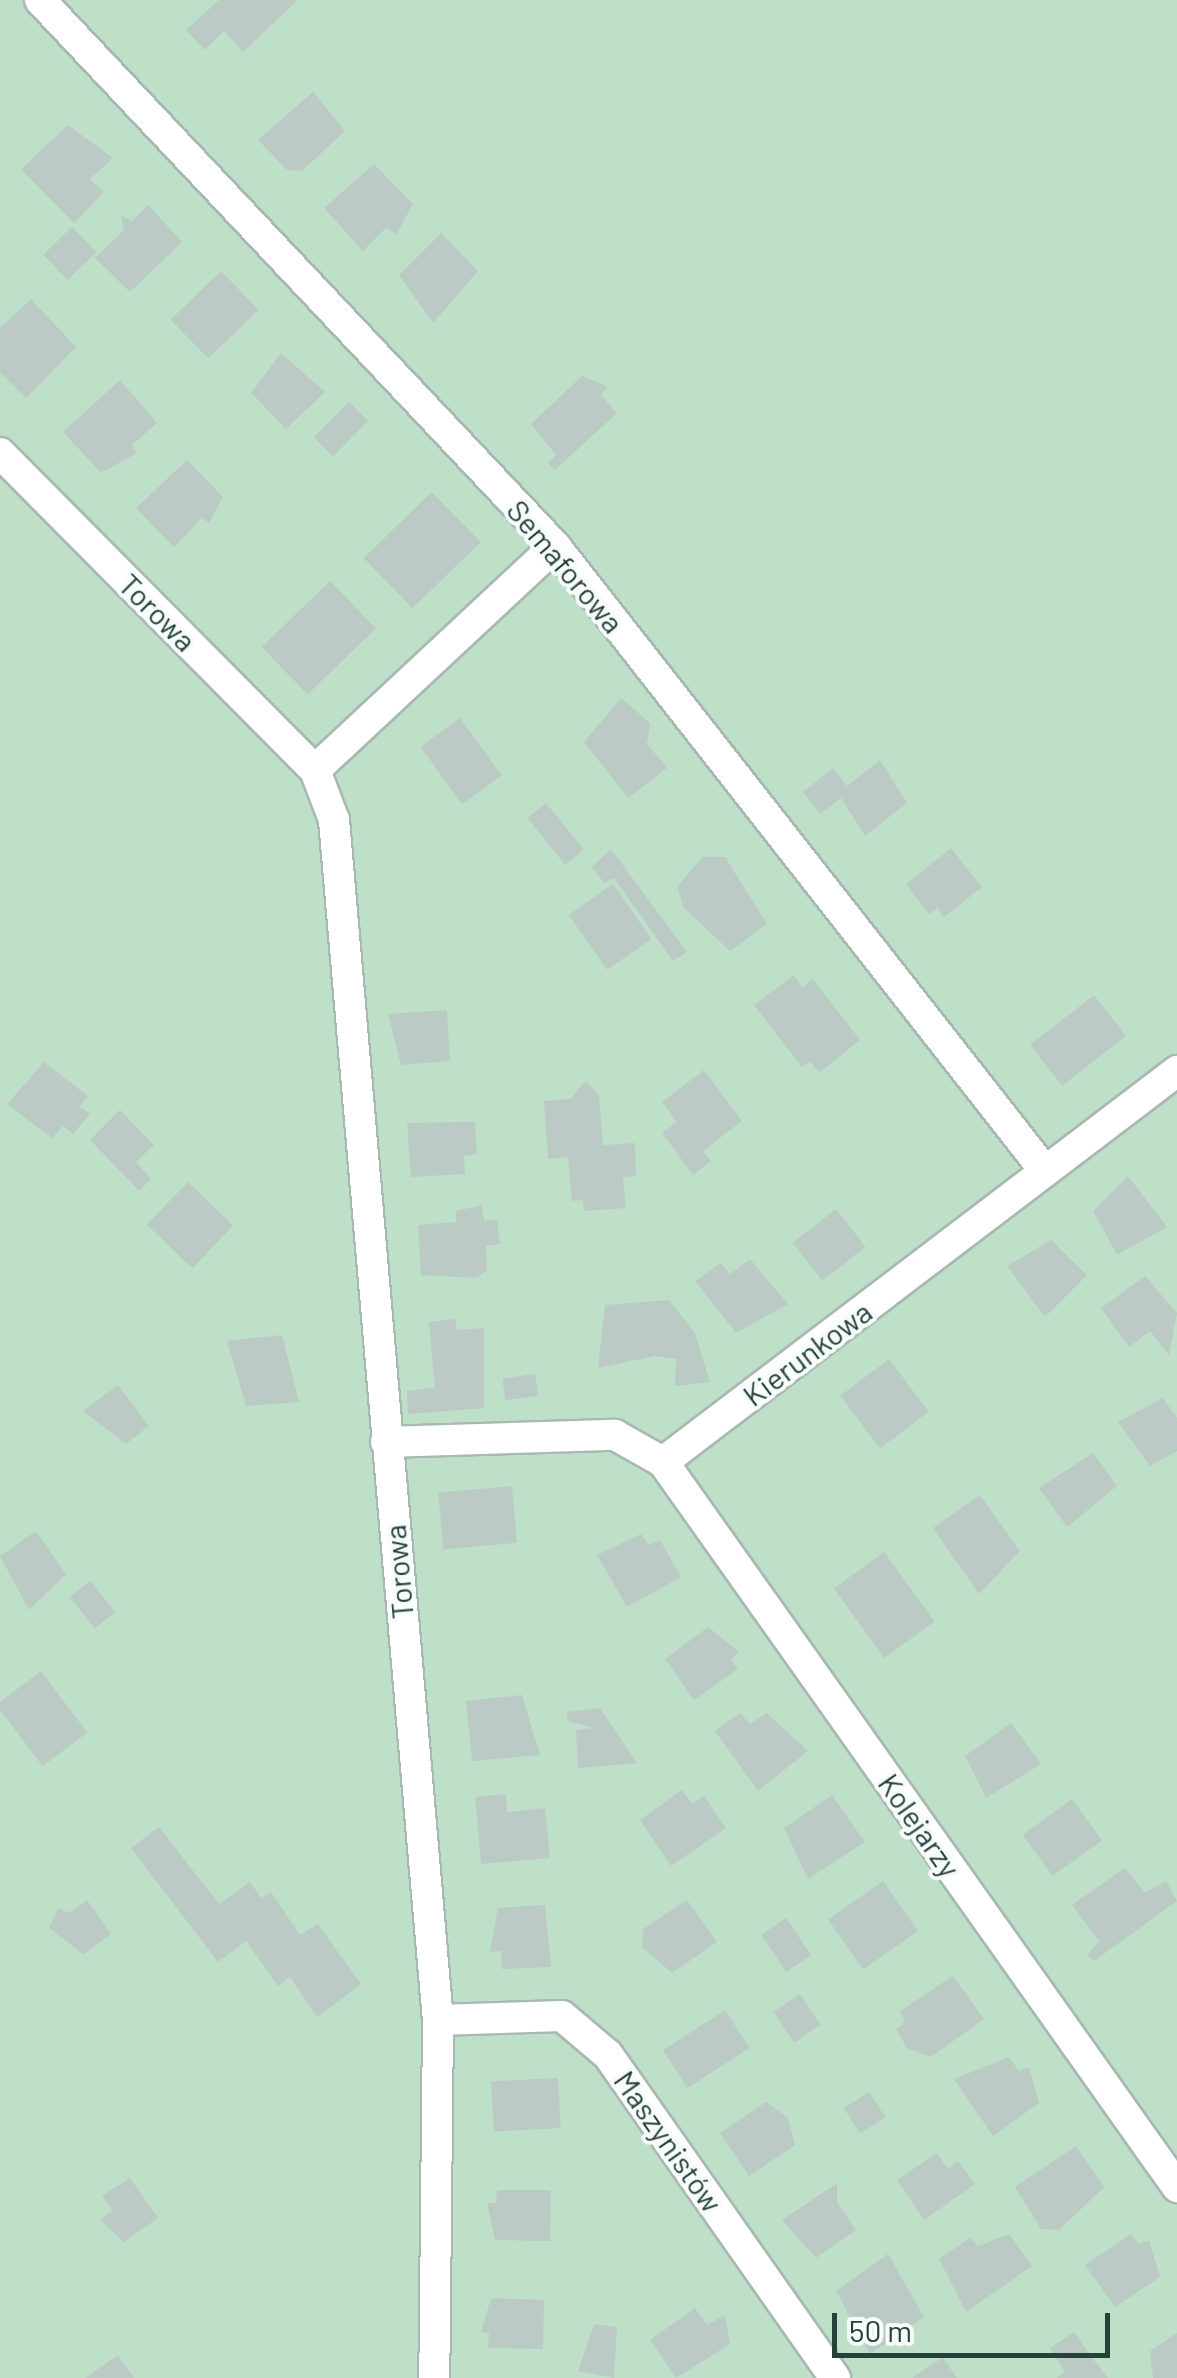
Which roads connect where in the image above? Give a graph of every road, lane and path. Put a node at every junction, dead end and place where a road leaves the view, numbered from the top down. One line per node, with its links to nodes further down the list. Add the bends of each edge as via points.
1 (40, 0): 3 (street, Semaforowa)
2 (0, 453): 4 (street, Torowa)
3 (555, 546): 4 (street); 6 (street, Semaforowa)
4 (316, 770): 7 (street, Torowa, via 334,820)
5 (1177, 1071): 6 (street, Kierunkowa)
6 (1046, 1171): 8 (street, Kierunkowa)
7 (386, 1442): 8 (street, via 615,1435); 9 (street, Torowa)
8 (663, 1462): 10 (street, Kolejarzy)
9 (438, 2020): 11 (street, Torowa); 12 (street, Maszynistów, via 562,2016 608,2055)
10 (1177, 2187)
11 (434, 2378)
12 (835, 2378)

